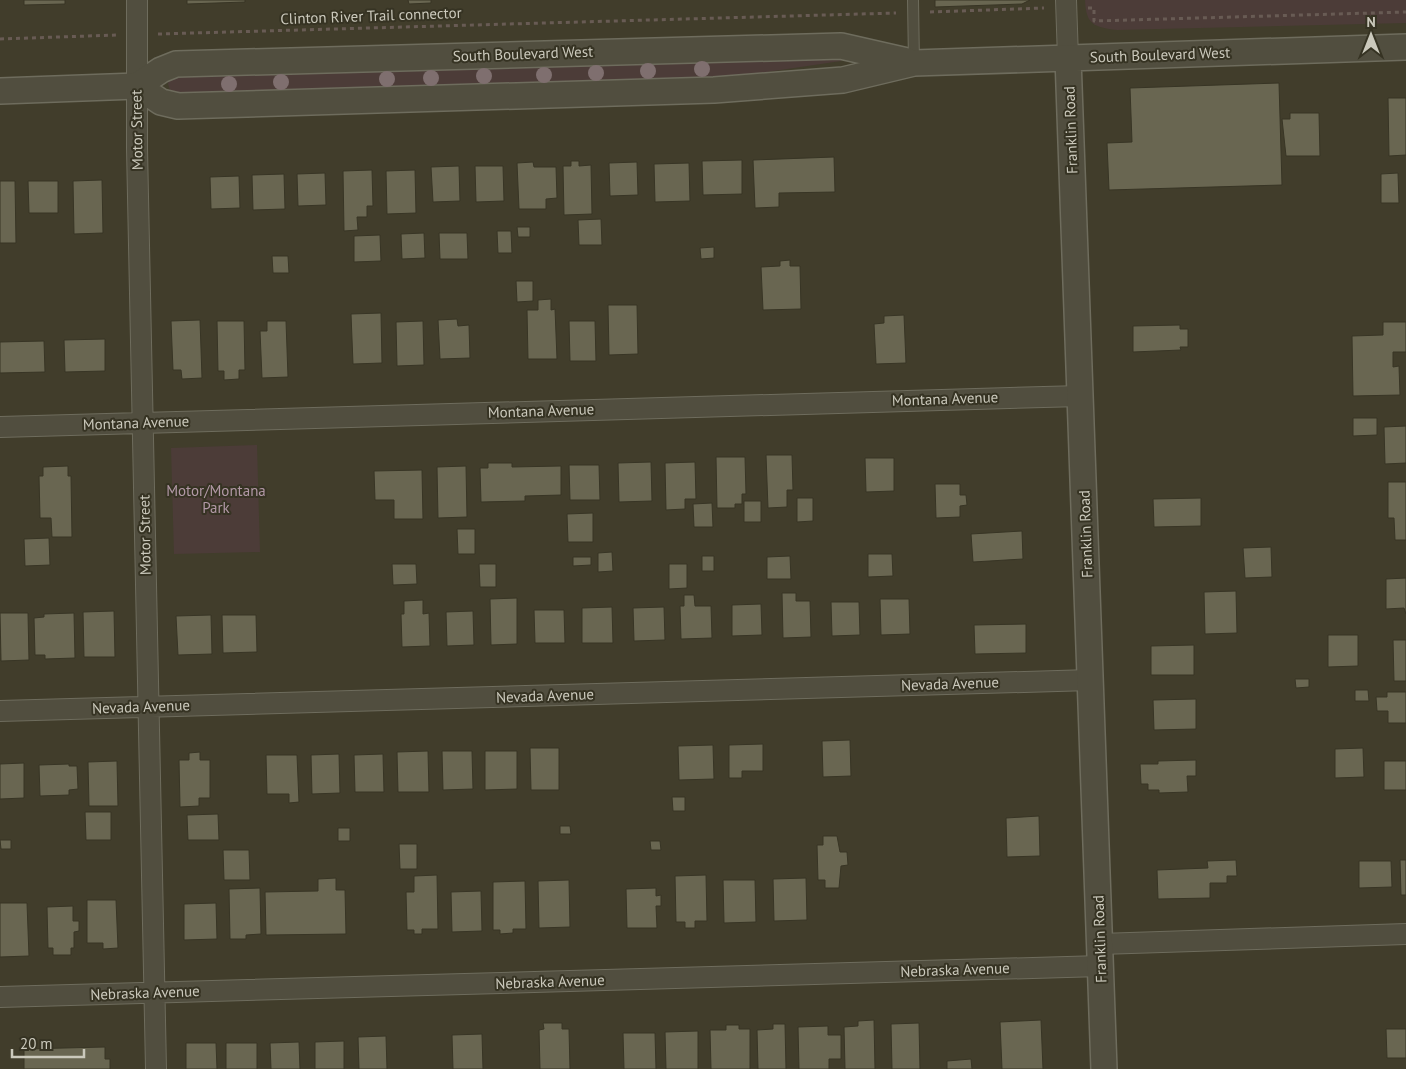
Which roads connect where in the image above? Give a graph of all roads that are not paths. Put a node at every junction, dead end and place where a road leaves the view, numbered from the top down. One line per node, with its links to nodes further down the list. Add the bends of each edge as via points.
1 (137, 0): 7 (street, Motor Street)
2 (913, 0): 6 (lane)
3 (1074, 4): 5 (street, Franklin Road)
4 (1406, 47): 5 (street, South Boulevard West)
5 (1068, 58): 6 (street, South Boulevard West); 9 (street, Franklin Road)
6 (914, 63): 7 (street, South Boulevard West, via 843,80 694,91 178,106 161,102); 7 (street, South Boulevard West, via 841,46 176,64)
7 (137, 86): 8 (street); 10 (street, Motor Street)
8 (0, 91)
9 (1081, 396): 10 (street, Montana Avenue); 12 (street, Franklin Road)
10 (143, 423): 11 (street, Montana Avenue); 13 (street, Motor Street)
11 (0, 427)
12 (1091, 680): 13 (street, Nevada Avenue); 16 (street, Franklin Road)
13 (148, 707): 14 (street, Nevada Avenue); 17 (street, Motor Street)
14 (0, 711)
15 (1406, 934): 16 (street, Nebraska Avenue)
16 (1100, 955): 17 (street, Nebraska Avenue); 20 (street, Franklin Road)
17 (154, 993): 18 (street, Nebraska Avenue); 19 (street, Motor Street)
18 (0, 998)
19 (156, 1069)
20 (1104, 1069)

